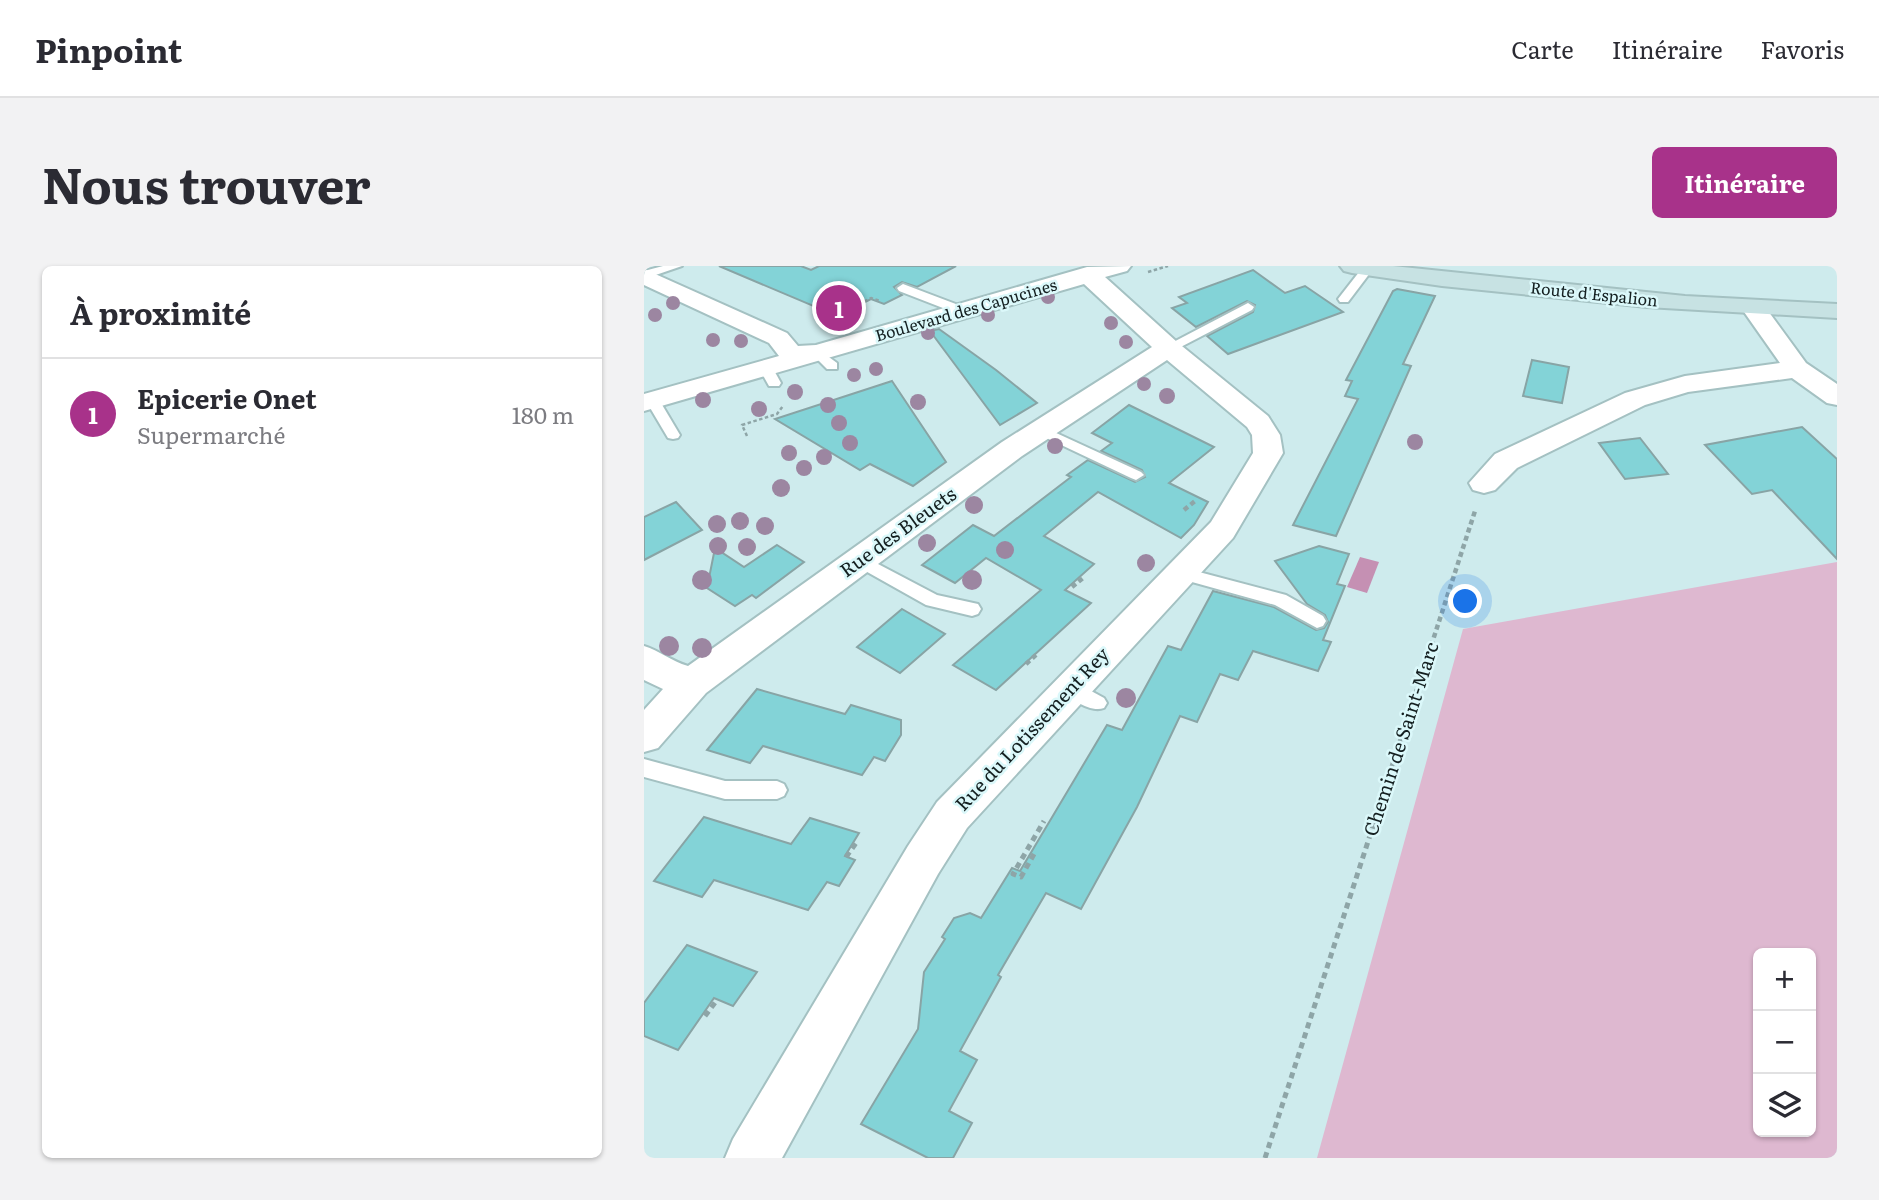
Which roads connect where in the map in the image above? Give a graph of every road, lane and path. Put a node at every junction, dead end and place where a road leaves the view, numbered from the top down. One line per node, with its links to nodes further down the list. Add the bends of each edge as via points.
1 (659, 266): 7 (lane)
2 (676, 266): 7 (lane)
3 (1119, 266): 6 (street, Boulevard des Capucines)
4 (1464, 266): 9 (main road)
5 (1359, 267): 9 (main road, Route d'Espalion); 11 (lane)
6 (1093, 270): 16 (street, Boulevard des Capucines); 17 (street)
7 (644, 275): 18 (street, via 778,338 791,354)
8 (903, 288): 16 (lane)
9 (1620, 297): 14 (main road, Route d'Espalion)
10 (871, 298): 12 (path)
11 (1344, 299)
12 (859, 303)
13 (1248, 307): 17 (lane, Rue des Bleuets)
14 (1754, 309): 15 (main road, Route d'Espalion); 19 (street)
15 (1837, 310)
16 (965, 312): 18 (street, Boulevard des Capucines)
17 (1168, 348): 23 (street, Rue des Bleuets); 31 (street, Rue du Lotissement Rey, via 1258,422 1266,435 1268,453 1222,530)
18 (825, 359): 21 (street, Boulevard des Capucines)
19 (1797, 369): 20 (street); 27 (street, via 1685,384 1635,399 1506,461)
20 (1837, 397)
21 (649, 402): 24 (lane)
22 (784, 405): 25 (path, via 777,414 742,425)
23 (1041, 429): 26 (lane); 30 (street, Rue des Bleuets)
24 (674, 435)
25 (747, 436)
26 (1136, 475)
27 (1484, 483): 50 (path, Chemin de Saint-Marc)
28 (1195, 501): 29 (path)
29 (1184, 509)
30 (859, 560): 34 (lane, via 932,600); 39 (street, Rue des Bleuets)
31 (1180, 573): 35 (lane, via 1280,600); 49 (street, Rue du Lotissement Rey, via 1084,695 952,815)
32 (1080, 576): 33 (path, via 1083,578)
33 (1072, 587)
34 (972, 609)
35 (1317, 621)
36 (1037, 654): 38 (path)
37 (644, 660): 39 (street, via 663,674)
38 (1026, 664)
39 (693, 682): 40 (street, Rue des Bleuets)
40 (644, 736)
41 (644, 768): 42 (lane, via 725,790)
42 (777, 790)
43 (1044, 821): 45 (path, via 1013,874 1021,877)
44 (856, 843): 46 (path)
45 (1034, 854)
46 (846, 857)
47 (717, 1000): 48 (path)
48 (705, 1016)
49 (752, 1158)
50 (1265, 1158)

